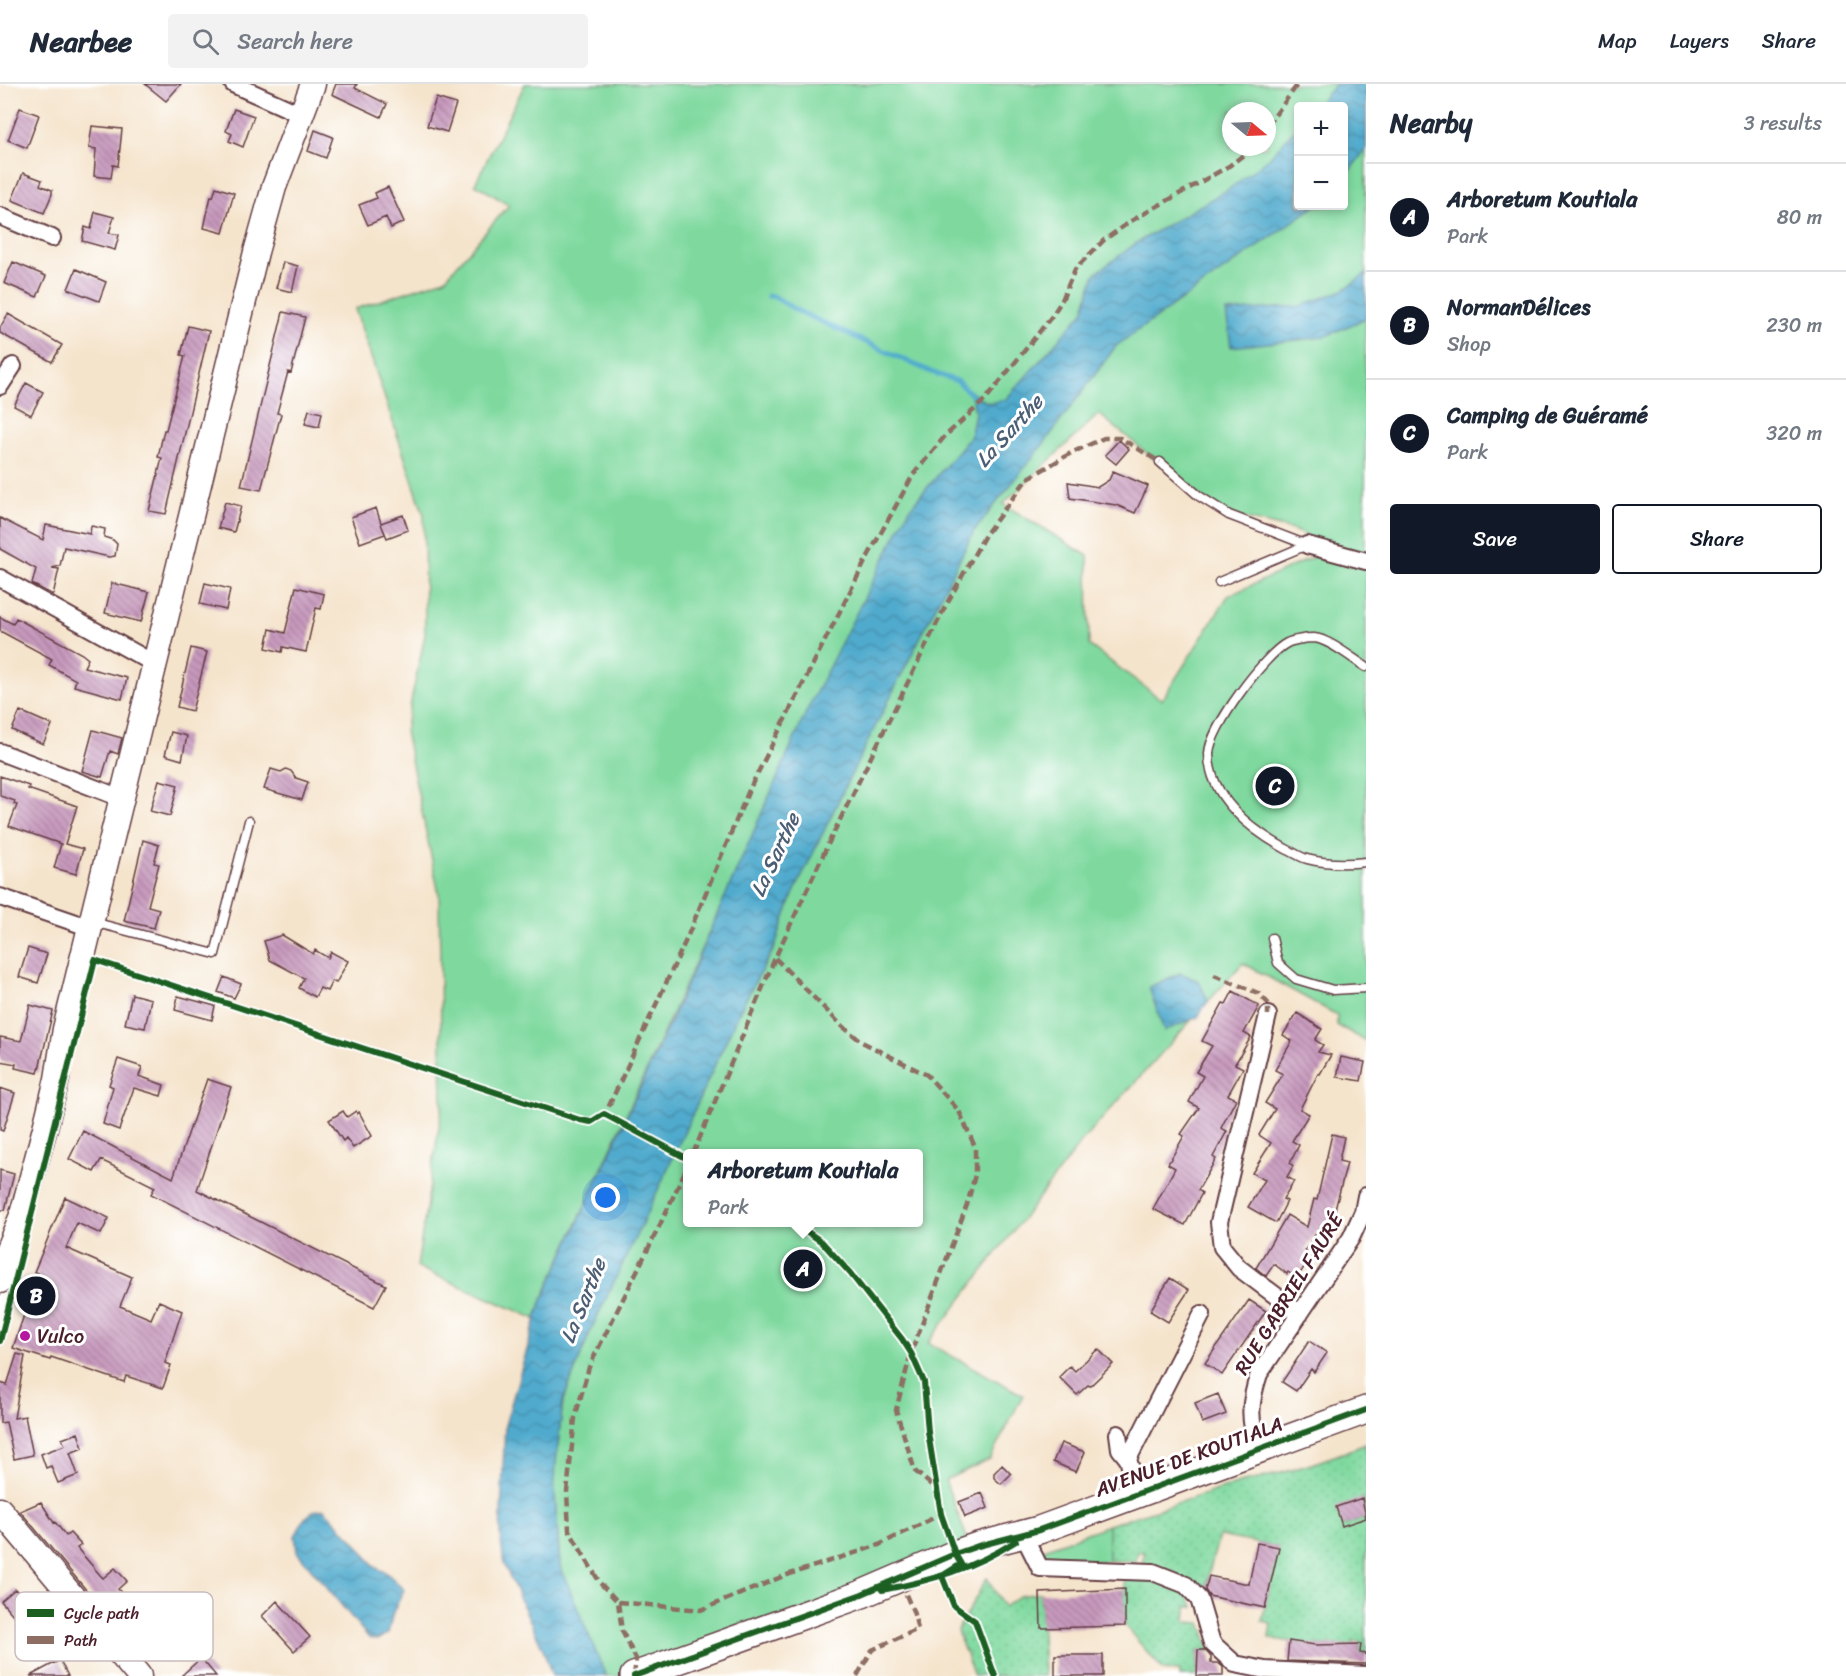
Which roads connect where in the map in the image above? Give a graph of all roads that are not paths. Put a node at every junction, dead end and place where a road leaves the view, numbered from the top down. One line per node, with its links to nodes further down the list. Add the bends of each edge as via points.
1 (233, 84): 3 (street)
2 (313, 84): 3 (street)
3 (300, 114): 13 (street, via 256,252)
4 (0, 216): 5 (street)
5 (52, 238)
6 (13, 366): 7 (street)
7 (0, 386)
8 (1160, 462): 9 (lane, via 1229,515)
9 (1307, 545): 10 (street); 12 (lane)
10 (1366, 561)
11 (0, 578): 13 (street)
12 (1219, 582)
13 (155, 664): 16 (street)
14 (1366, 667): 18 (lane, via 1315,638 1287,643 1256,671 1219,725 1209,751 1215,782 1234,810 1270,840 1306,859)
15 (0, 752): 16 (street)
16 (121, 798): 20 (street)
17 (249, 821): 20 (lane, via 216,954)
18 (1366, 862)
19 (0, 897): 20 (street)
20 (92, 925): 25 (street, via 45,1128)
21 (1272, 938): 22 (lane, via 1278,963 1296,979 1333,990)
22 (1366, 988)
23 (1268, 1015): 27 (street, via 1219,1222 1222,1247 1239,1268)
24 (1366, 1196): 27 (street, RUE GABRIEL FAURÉ, via 1351,1238)
25 (0, 1281)
26 (1202, 1314): 31 (street)
27 (1300, 1314): 30 (street, RUE GABRIEL FAURÉ, via 1259,1374 1252,1395 1251,1424)
28 (1366, 1410): 30 (main road, AVENUE DE KOUTIALA)
29 (1118, 1434): 31 (street, via 1120,1449)
30 (1258, 1449): 32 (main road, AVENUE DE KOUTIALA)
31 (1128, 1460): 32 (street)
32 (1138, 1494): 34 (main road, AVENUE DE KOUTIALA)
33 (0, 1510): 35 (street)
34 (1024, 1536): 38 (main road, AVENUE DE KOUTIALA, via 955,1554 862,1594); 39 (street, via 1040,1568 1153,1572 1186,1585 1199,1599 1212,1643 1235,1664 1265,1670)
35 (69, 1592)
36 (126, 1661): 37 (street)
37 (139, 1676)
38 (634, 1676)
39 (1366, 1676)

